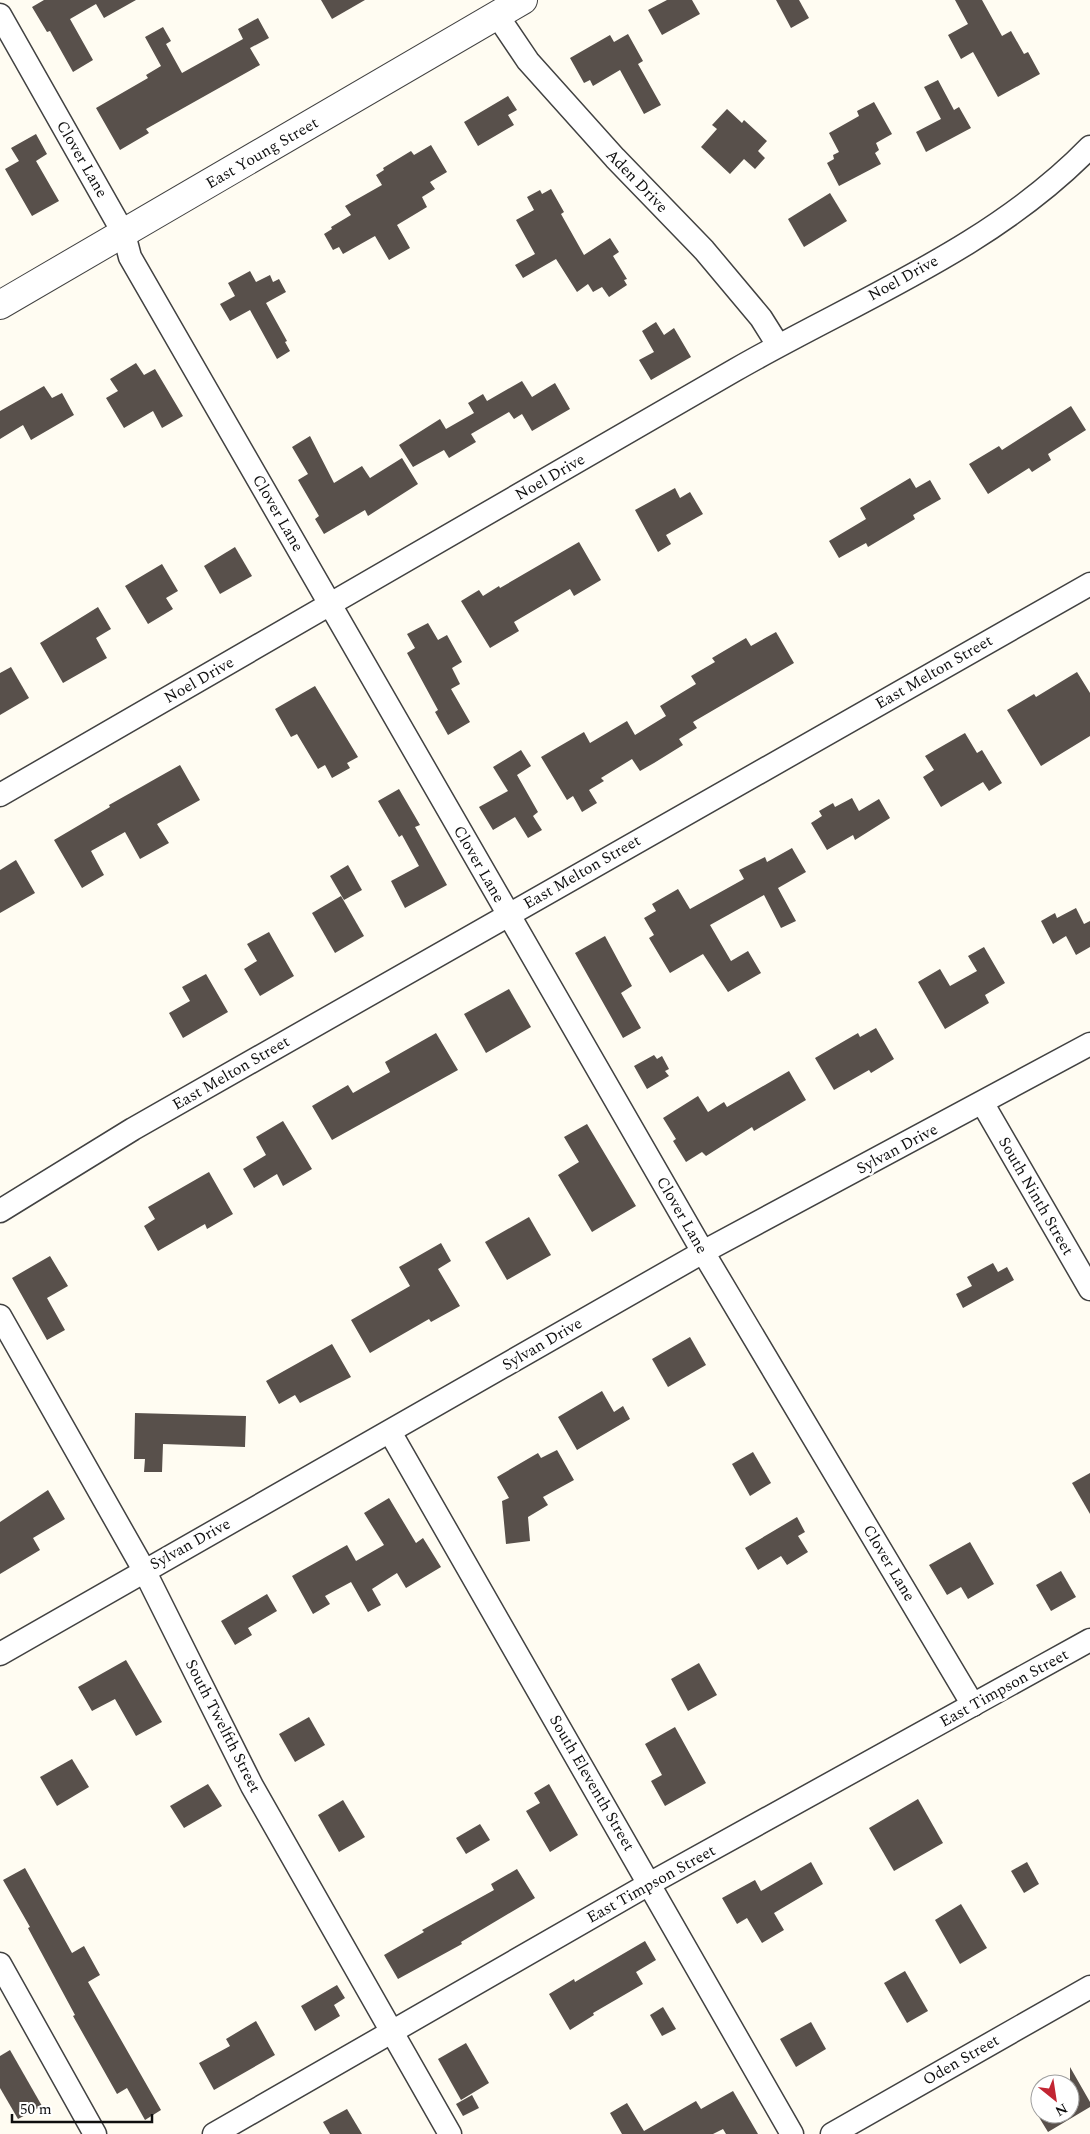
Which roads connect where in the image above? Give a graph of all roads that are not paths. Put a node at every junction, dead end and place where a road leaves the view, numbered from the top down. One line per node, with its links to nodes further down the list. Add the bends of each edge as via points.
1 (523, 0): 3 (street, East Young Street)
2 (0, 15): 5 (street, Clover Lane)
3 (497, 15): 5 (street, East Young Street); 7 (street, Aden Drive, via 528,61 704,250 761,318)
4 (1090, 147): 7 (street, Noel Drive, via 1056,180 1010,215 924,267)
5 (124, 234): 6 (street, East Young Street); 9 (street, Clover Lane, via 130,257)
6 (0, 305)
7 (778, 345): 9 (street, Noel Drive)
8 (1090, 584): 11 (street, East Melton Street)
9 (331, 604): 10 (street, Noel Drive); 11 (street, Clover Lane)
10 (0, 795)
11 (508, 914): 14 (street, East Melton Street, via 133,1129); 15 (street, Clover Lane)
12 (1090, 1044): 13 (street, Sylvan Drive)
13 (983, 1104): 15 (street, Sylvan Drive); 16 (street, South Ninth Street)
14 (0, 1211)
15 (703, 1252): 18 (street, Sylvan Drive); 22 (street, Clover Lane)
16 (1090, 1289)
17 (0, 1316): 19 (street, South Twelfth Street)
18 (390, 1432): 19 (street, Sylvan Drive); 23 (street, South Eleventh Street)
19 (144, 1570): 21 (street, Sylvan Drive); 26 (street, South Twelfth Street, via 252,1786)
20 (1090, 1640): 22 (street, East Timpson Street)
21 (0, 1654)
22 (973, 1705): 23 (street, East Timpson Street)
23 (649, 1884): 26 (street, East Timpson Street); 30 (street, South Eleventh Street)
24 (0, 1964): 27 (street)
25 (1090, 1987): 31 (street, Oden Street)
26 (392, 2033): 28 (street, East Timpson Street); 29 (street, South Twelfth Street)
27 (95, 2134)
28 (214, 2134)
29 (450, 2134)
30 (792, 2134)
31 (832, 2134)

